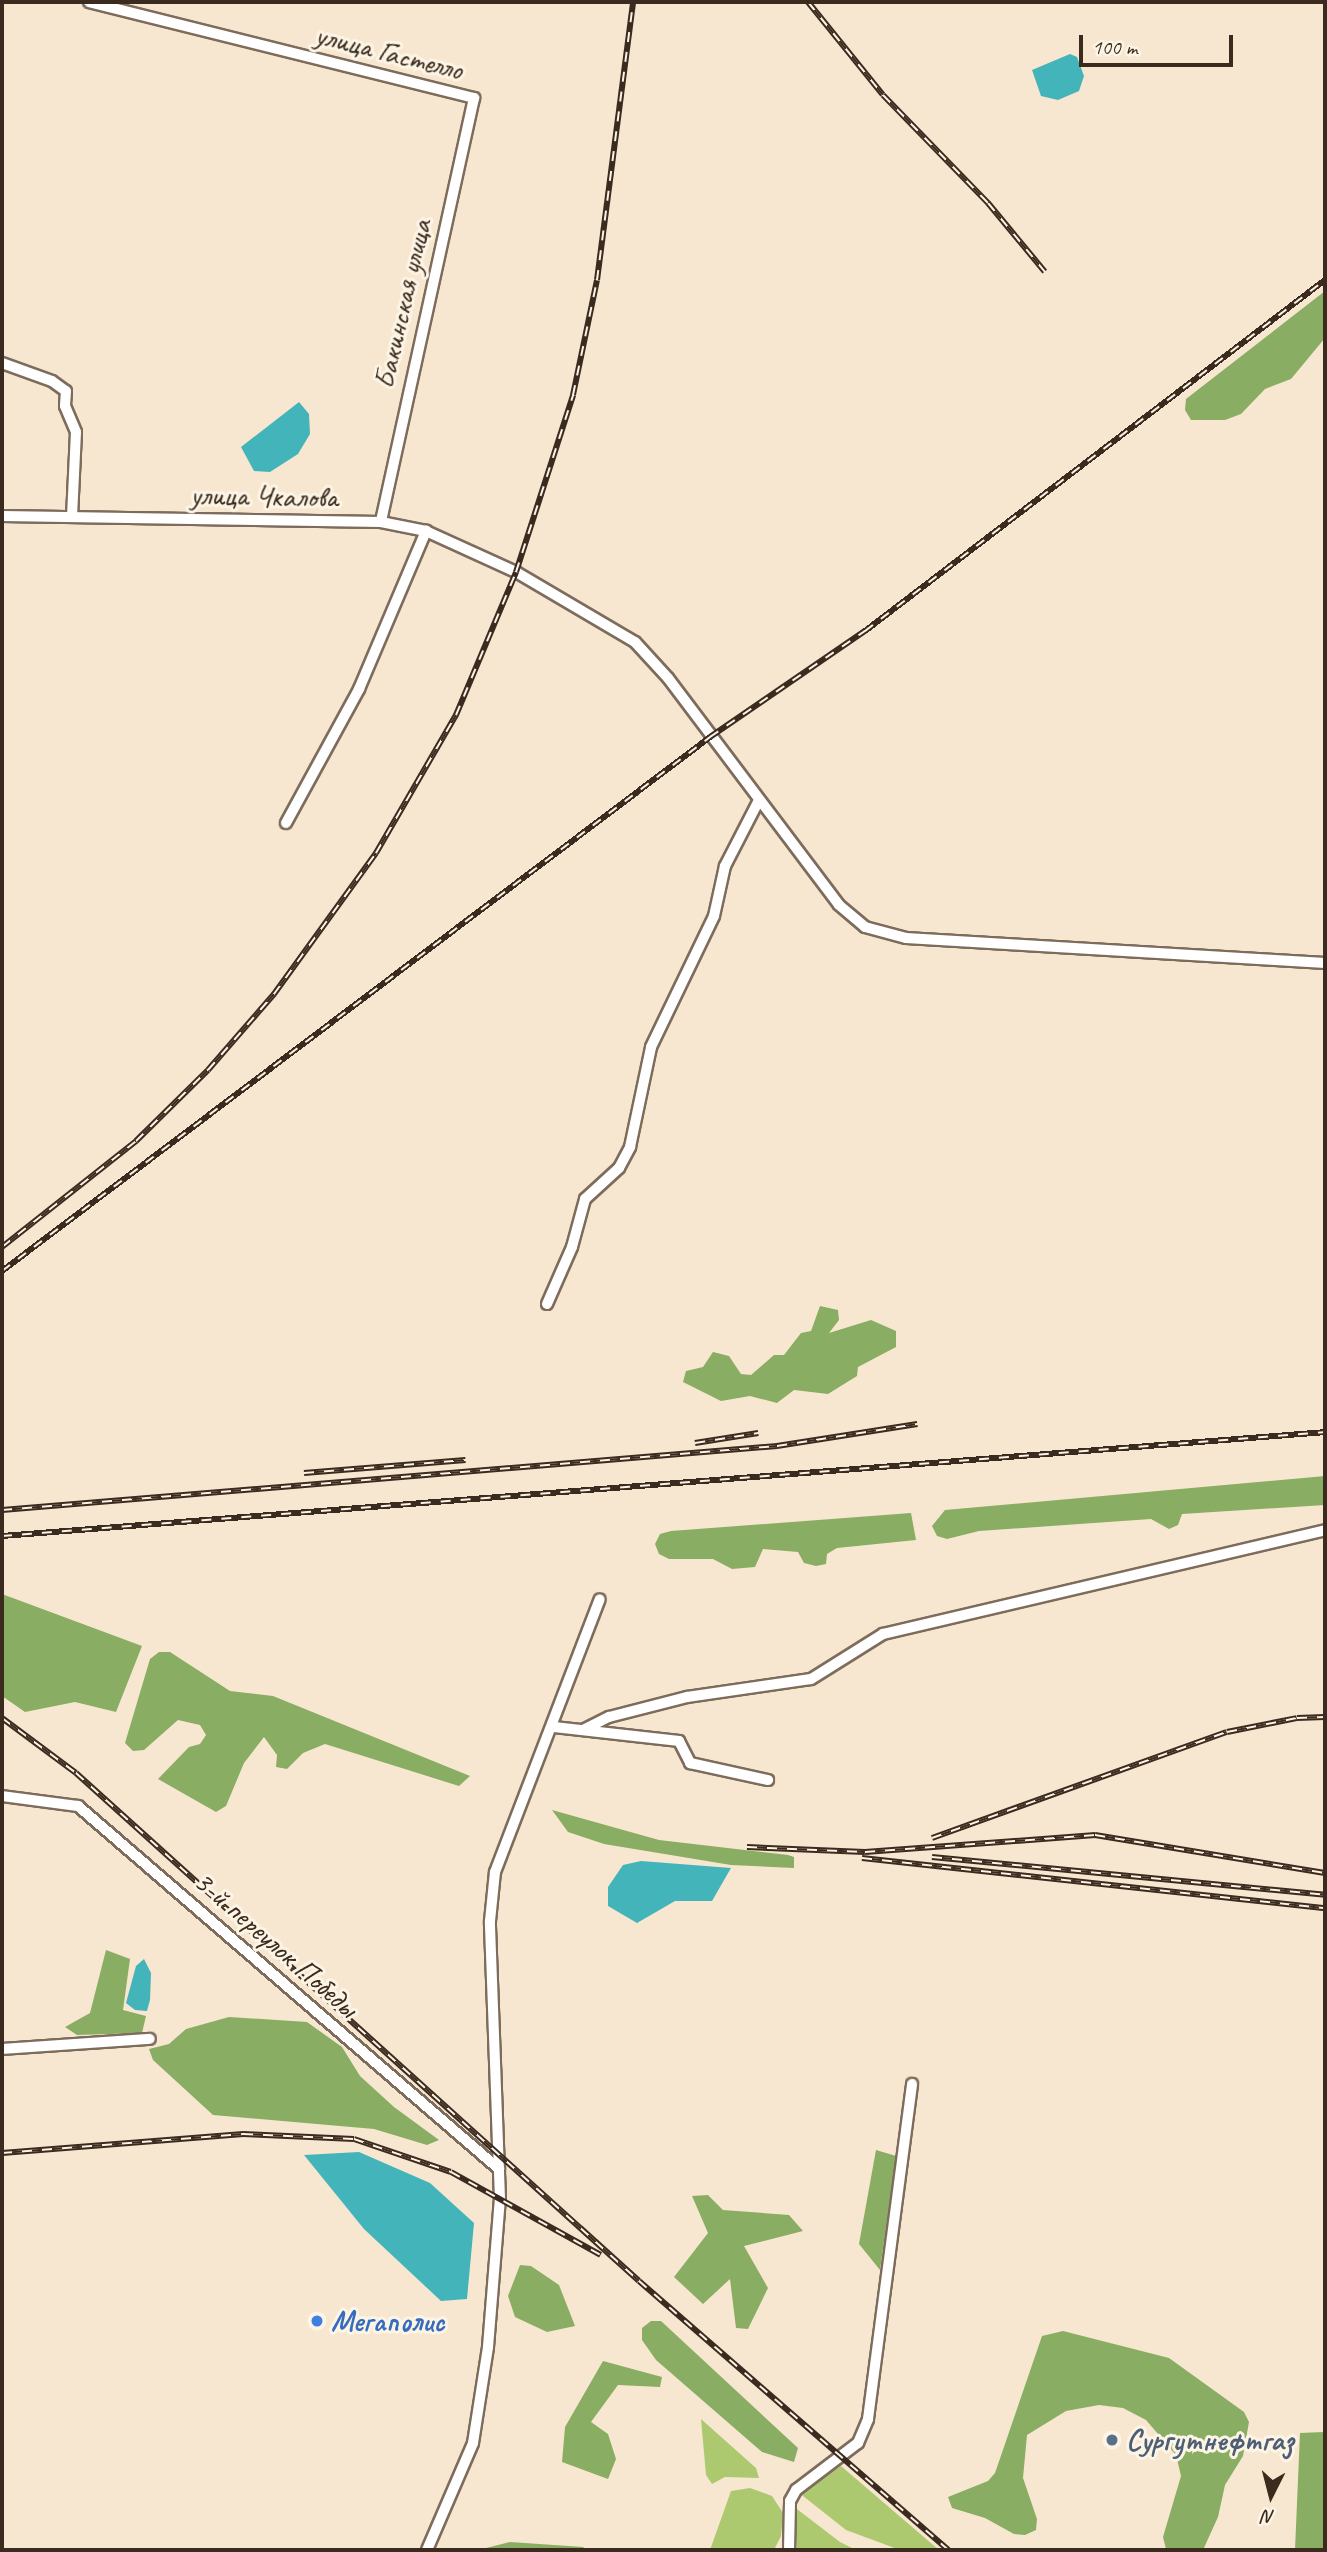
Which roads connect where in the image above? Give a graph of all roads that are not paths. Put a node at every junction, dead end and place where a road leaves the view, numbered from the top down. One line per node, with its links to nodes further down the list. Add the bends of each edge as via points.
1 (89, 2): 2 (street, улица Гастелло)
2 (474, 98): 6 (street, Бакинская улица)
3 (2, 363): 5 (street, via 52,380 66,391 65,406 76,432)
4 (2, 516): 5 (street, улица Чкалова)
5 (72, 517): 6 (street, улица Чкалова)
6 (381, 522): 7 (street, улица Чкалова)
7 (426, 531): 8 (street, улица Чкалова, via 516,572 635,642 668,678); 9 (street, via 359,689)
8 (758, 802): 10 (street, улица Чкалова, via 839,905 879,933); 11 (street, via 725,866 714,916 651,1047 630,1147 619,1168 585,1199 572,1247)
9 (286, 823)
10 (1325, 963)
11 (547, 1304)
12 (1325, 1530): 15 (street, via 883,1634 811,1679 687,1697 609,1717)
13 (600, 1599): 14 (street)
14 (555, 1727): 15 (street); 21 (street, via 495,1872 490,1922)
15 (583, 1730): 16 (street, via 679,1741 690,1763)
16 (768, 1780)
17 (2, 1796): 21 (street, 3-й переулок Победы, via 78,1806)
18 (150, 2039): 19 (street)
19 (2, 2049)
20 (912, 2084): 23 (street, via 868,2419 858,2443 796,2490 790,2501)
21 (499, 2169): 22 (street, via 488,2347 473,2443)
22 (427, 2550)
23 (789, 2550)

